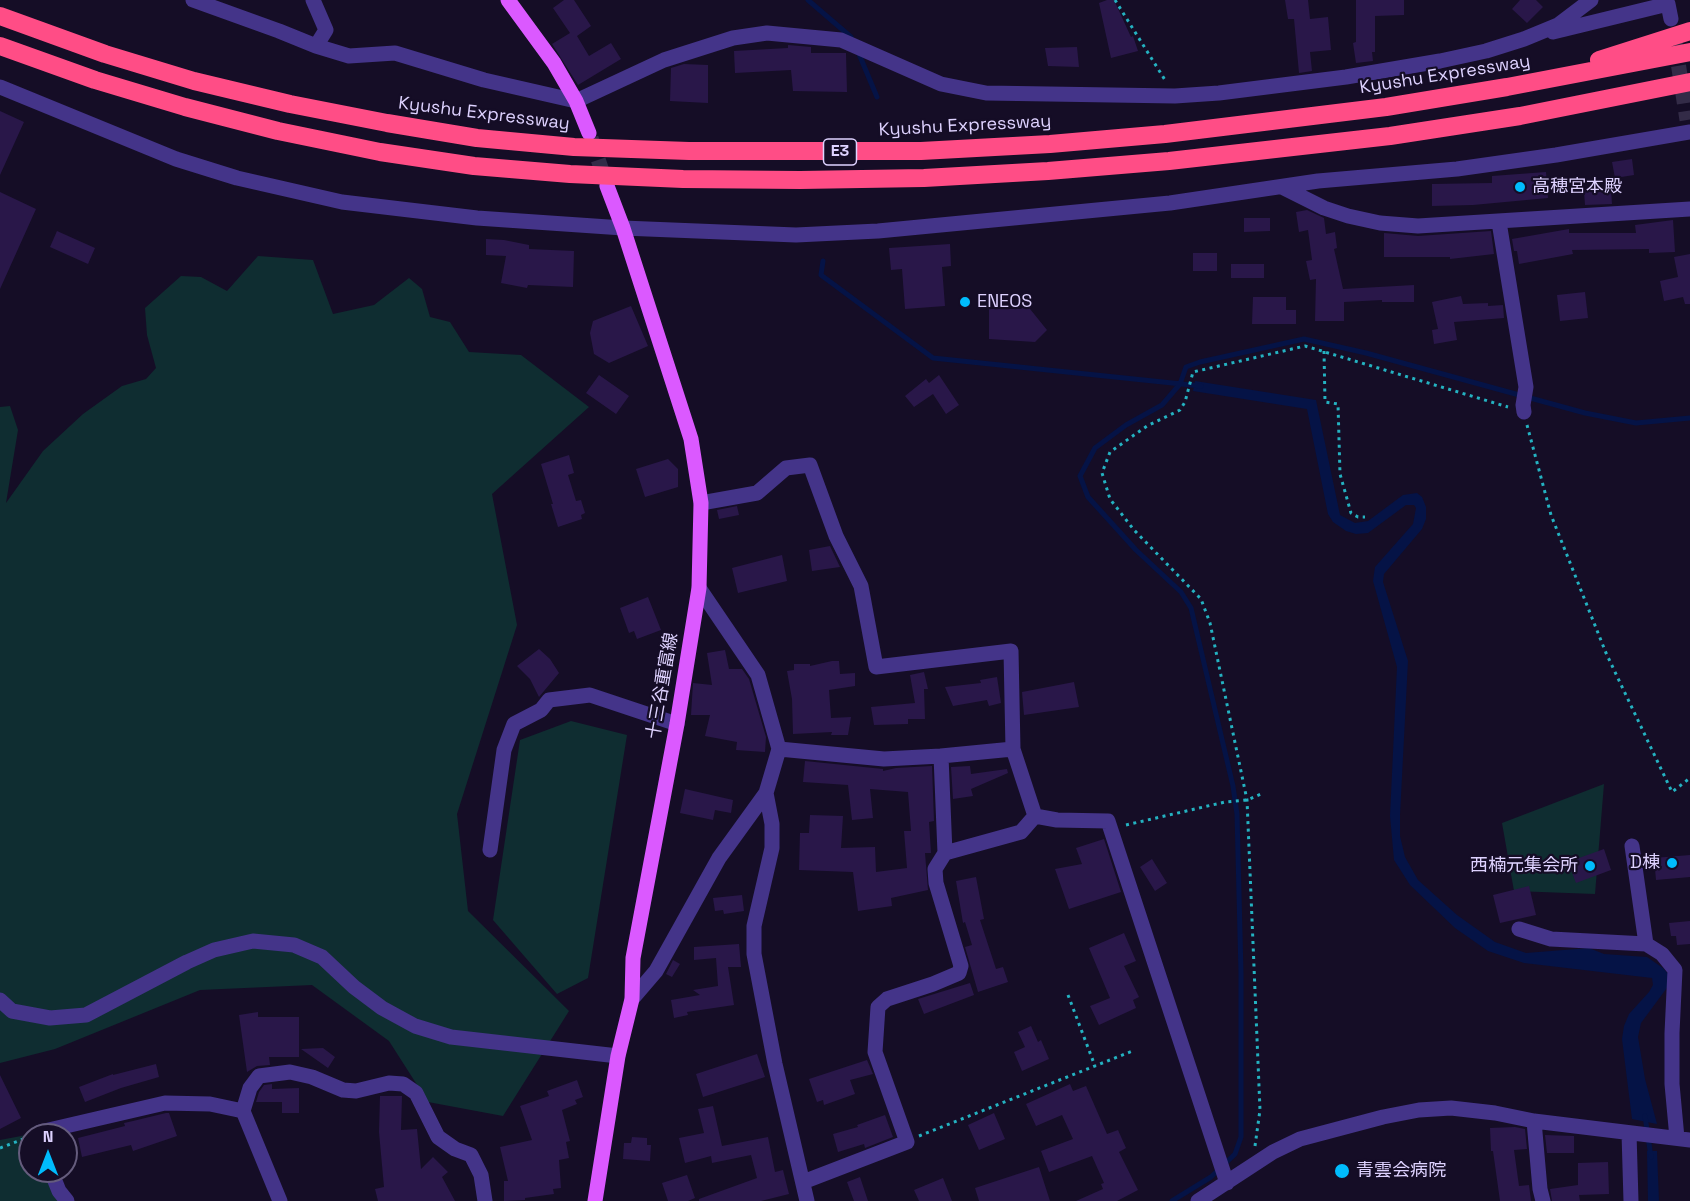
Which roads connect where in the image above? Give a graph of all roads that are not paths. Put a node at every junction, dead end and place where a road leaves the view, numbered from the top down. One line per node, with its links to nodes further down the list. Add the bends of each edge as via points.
1 (193, 0): 12 (street)
2 (313, 0): 12 (street, via 326,30)
3 (508, 0): 17 (main road)
4 (1591, 0): 10 (street, via 1558,25)
5 (1672, 1): 6 (street); 8 (street)
6 (1639, 5): 10 (street)
7 (0, 16): 18 (highway, Kyushu Expressway / E3, via 105,54 290,104 477,138 574,147 689,152 921,152 1073,142)
8 (1671, 19)
9 (1690, 32): 18 (highway, via 1507,82)
10 (1524, 39): 17 (street, via 1440,61 1346,77 1175,96 986,93 941,84 841,40 767,33 733,38 664,60)
11 (0, 46): 21 (highway, E3, via 95,80 278,131 474,166 570,174 683,179 924,178 1169,161)
12 (316, 46): 17 (street, via 349,56 395,53 494,82)
13 (1690, 52): 18 (highway, Kyushu Expressway / E3, via 1508,87)
14 (1690, 82): 21 (highway, E3, via 1520,116)
15 (0, 87): 26 (street, via 176,159 309,196 477,218)
16 (1690, 93): 21 (highway, via 1523,122)
17 (576, 100): 20 (main road)
18 (1282, 121)
19 (1689, 131): 23 (street, via 1457,169)
20 (589, 133)
21 (1390, 136)
22 (607, 186): 26 (main road, 十三谷重富線)
23 (1282, 187): 25 (street, via 1324,208 1380,223 1418,226); 26 (street, via 1148,206 866,231 796,235)
24 (1690, 209): 25 (street)
25 (1499, 222): 27 (street, via 1526,387)
26 (623, 228): 28 (main road, 十三谷重富線, via 691,439)
27 (1523, 408)
28 (701, 503): 29 (main road, 十三谷重富線); 32 (street, via 757,493 786,468 810,465 836,536 861,586 876,667 1011,651)
29 (699, 588): 30 (main road, 十三谷重富線); 31 (street, via 758,675)
30 (677, 724): 37 (street, via 590,695 549,700 541,710 514,724 504,750); 41 (main road, 十三谷重富線, via 633,958)
31 (779, 749): 33 (street, via 884,759); 34 (street)
32 (1013, 749): 33 (street); 35 (street)
33 (941, 756): 38 (street)
34 (766, 793): 41 (street, via 719,858 656,971); 51 (street, via 772,849 754,926 754,954)
35 (1035, 816): 38 (street, via 1021,832); 49 (street, via 1108,821)
36 (1632, 846): 40 (street)
37 (490, 850)
38 (945, 853): 51 (street, via 935,869 936,882 961,966 958,973 886,999 878,1007 875,1053 907,1142)
39 (1519, 929): 40 (street, via 1551,939)
40 (1646, 944): 48 (street, via 1662,954 1675,970 1672,1074)
41 (632, 999): 43 (main road, 十三谷重富線)
42 (0, 1000): 43 (street, via 12,1011 50,1018 86,1015 214,950 253,941 294,945 322,957 382,1008 415,1026 451,1037)
43 (618, 1056): 55 (main road, 十三谷重富線)
44 (243, 1111): 46 (street, via 210,1104 165,1103); 53 (street); 54 (street, via 250,1088 259,1076 290,1072 356,1091 389,1083 403,1084 416,1093 438,1137 471,1155 482,1175)
45 (1533, 1121): 47 (street); 49 (street, via 1451,1108 1419,1110 1300,1139); 57 (street)
46 (78, 1123)
47 (1629, 1132): 48 (street); 58 (street)
48 (1677, 1138)
49 (1227, 1179): 56 (street)
50 (56, 1183): 52 (street)
51 (802, 1195)
52 (67, 1201)
53 (280, 1201)
54 (484, 1201)
55 (596, 1201)
56 (1198, 1201)
57 (1543, 1201)
58 (1631, 1201)

